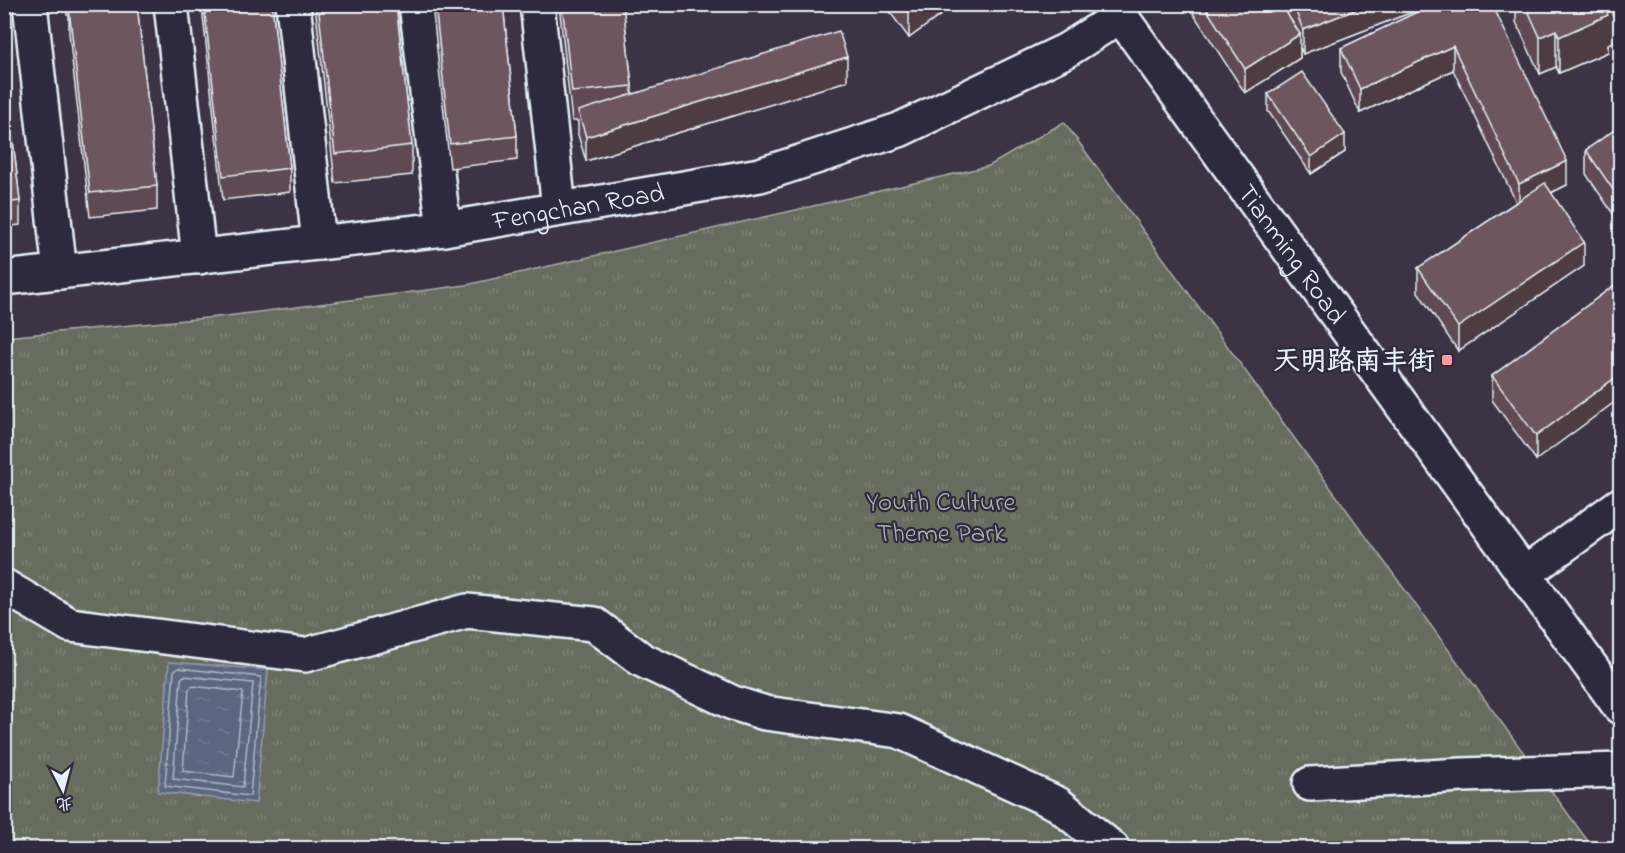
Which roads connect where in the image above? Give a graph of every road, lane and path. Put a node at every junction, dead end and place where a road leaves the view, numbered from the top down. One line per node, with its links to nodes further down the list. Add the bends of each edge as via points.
1 (30, 4): 11 (street)
2 (171, 4): 10 (street)
3 (293, 4): 9 (street)
4 (416, 4): 8 (street)
5 (537, 4): 7 (street)
6 (1116, 10): 7 (street, Fengchan Road, via 1067,50 898,130 760,175); 14 (street, Tianming Road)
7 (559, 209): 8 (street, Fengchan Road)
8 (444, 229): 9 (street, Fengchan Road)
9 (320, 243): 10 (street, Fengchan Road)
10 (199, 256): 11 (street, Fengchan Road)
11 (60, 272): 12 (street, Fengchan Road)
12 (4, 278)
13 (1620, 505): 14 (street)
14 (1524, 574): 16 (street, Tianming Road)
15 (4, 586): 19 (street, via 70,625 305,655 467,610 594,624 642,660 733,703 765,713 899,731 1058,804)
16 (1620, 707)
17 (1620, 770): 18 (street)
18 (1310, 784)
19 (1112, 849)

